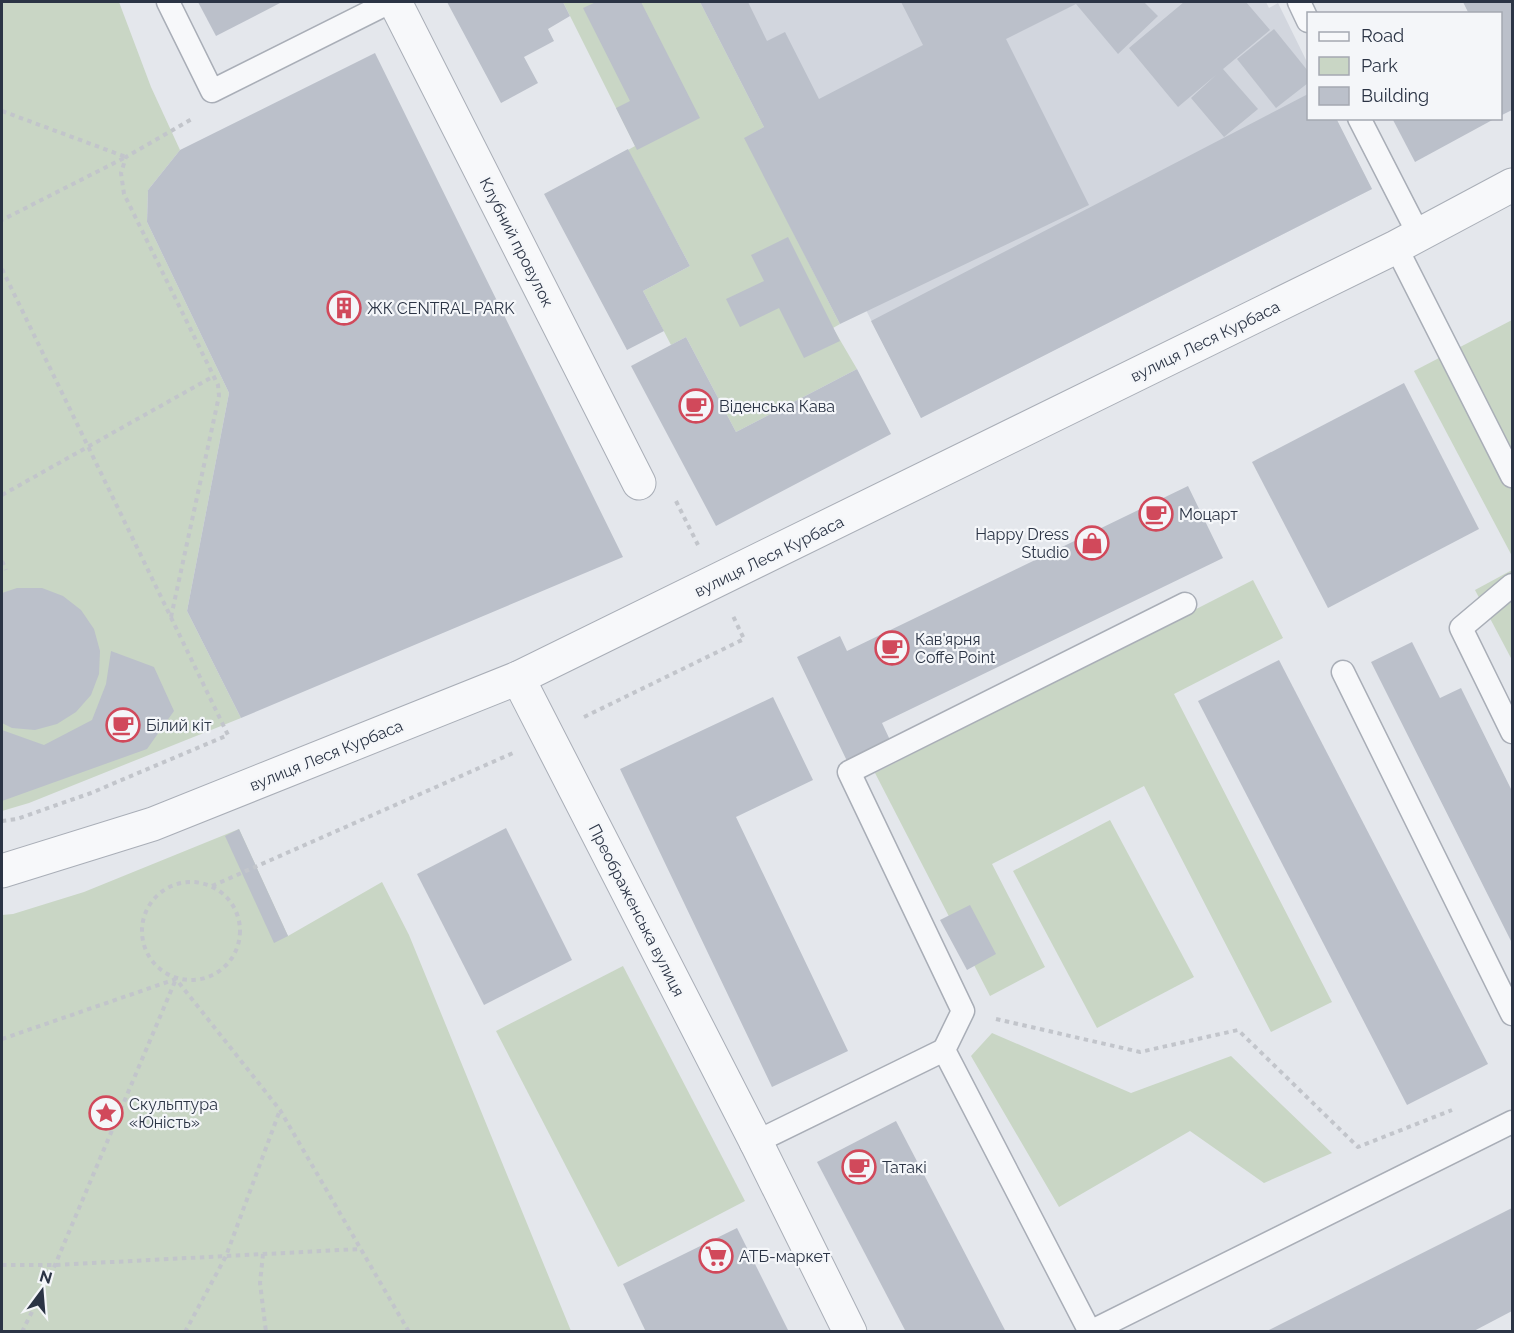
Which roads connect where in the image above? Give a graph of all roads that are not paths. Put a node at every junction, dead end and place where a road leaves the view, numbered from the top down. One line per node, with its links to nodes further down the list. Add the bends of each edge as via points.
1 (168, 2): 2 (lane, via 212,92)
2 (390, 2)
3 (395, 2): 10 (street, Клубний провулок)
4 (1299, 2): 5 (lane)
5 (1307, 19)
6 (1360, 120): 8 (lane)
7 (1512, 185): 8 (street, вулиця Леся Курбаса)
8 (1408, 241): 9 (lane); 14 (street, вулиця Леся Курбаса)
9 (1512, 476)
10 (639, 483)
11 (1512, 585): 15 (lane, via 1461,628)
12 (1185, 604): 18 (lane, via 849,772 963,1011)
13 (1343, 672): 17 (lane)
14 (518, 678): 16 (street, вулиця Леся Курбаса, via 153,824); 20 (street, Преображенська вулиця)
15 (1512, 732)
16 (2, 871)
17 (1512, 1014)
18 (944, 1050): 19 (lane, via 1090,1332); 20 (lane)
19 (1512, 1122)
20 (756, 1142): 21 (street, Преображенська вулиця)
21 (850, 1332)

